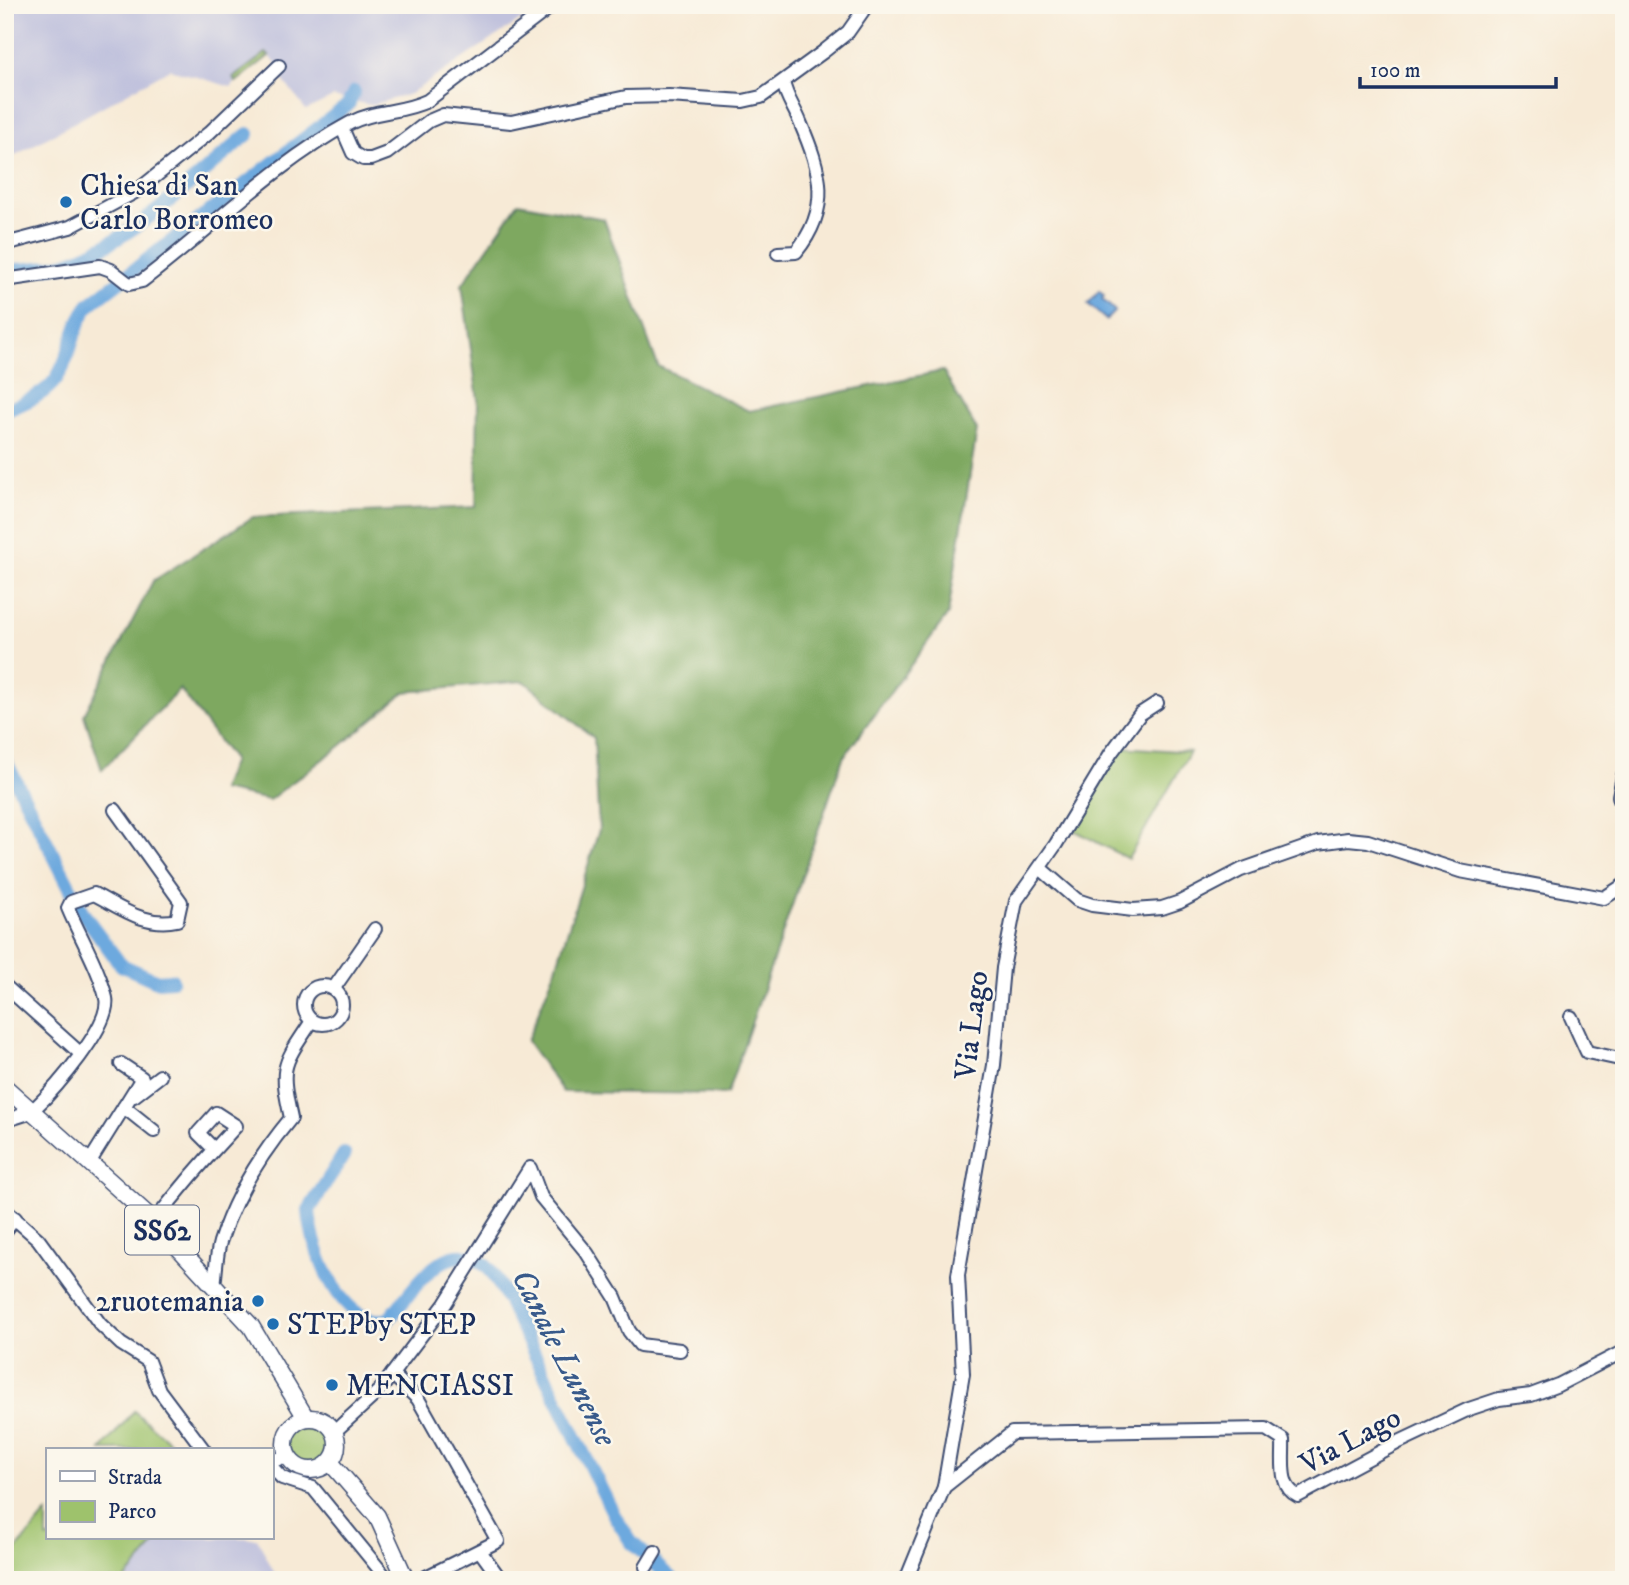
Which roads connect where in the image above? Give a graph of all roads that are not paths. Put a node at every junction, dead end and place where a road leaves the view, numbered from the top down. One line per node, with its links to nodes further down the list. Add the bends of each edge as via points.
1 (553, 5): 5 (street, via 427,101 413,108 375,113)
2 (867, 5): 4 (street, via 848,32)
3 (279, 66): 6 (street, via 209,133 137,191 70,227)
4 (783, 82): 5 (street, via 761,97 743,102 626,97 511,122 443,115 371,159 353,152); 7 (street, via 813,158 821,202 796,251)
5 (341, 128): 8 (street, via 184,244 142,281 125,283 113,271 93,267)
6 (5, 244)
7 (778, 253)
8 (5, 280)
9 (1157, 703): 13 (street, Via Lago, via 1140,714 1111,753)
10 (1624, 772): 12 (street, via 1619,796)
11 (115, 810): 20 (street, via 181,902 181,913 177,920 162,923 141,919 93,894 71,902 68,908 107,1001 99,1028)
12 (1624, 814)
13 (1040, 868): 14 (street, via 1077,900 1133,910 1180,902 1241,870 1318,843 1348,839 1368,841 1460,871 1550,890 1604,898); 43 (street, Via Lago, via 1016,901 1003,968 995,1065 958,1275 963,1374)
14 (1624, 885)
15 (375, 929): 17 (street)
16 (5, 986): 20 (street)
17 (334, 988): 19 (street, via 320,986 309,992 304,1004); 19 (street, via 342,1004 339,1016 324,1024)
18 (1571, 1017): 21 (street, via 1587,1052)
19 (312, 1021): 34 (street, via 285,1062 282,1079 290,1118 238,1199 219,1244)
20 (80, 1054): 26 (street)
21 (1624, 1060)
22 (121, 1064): 25 (street, via 142,1078)
23 (160, 1076): 25 (street)
24 (5, 1087): 26 (main road, SS62)
25 (126, 1104): 28 (street); 30 (street)
26 (32, 1112): 27 (street); 30 (main road, SS62)
27 (8, 1126)
28 (154, 1131)
29 (214, 1149): 32 (street)
30 (89, 1163): 32 (main road, SS62)
31 (10, 1214): 33 (street); 40 (street, via 38,1239 100,1324 121,1345 148,1360 159,1391)
32 (154, 1222): 34 (main road, SS62)
33 (5, 1231)
34 (214, 1286): 38 (main road, SS62, via 251,1326)
35 (680, 1350): 37 (street, via 640,1345 587,1253 541,1197 530,1168 444,1304)
36 (1624, 1351): 43 (street, Via Lago, via 1558,1385 1469,1409 1298,1496 1285,1485 1283,1440 1266,1429 1012,1433)
37 (391, 1374): 39 (street, via 380,1391); 44 (street, via 418,1399 499,1541)
38 (306, 1418): 39 (main road, via 322,1421); 41 (main road, via 287,1432)
39 (334, 1432): 42 (main road, via 336,1451)
40 (202, 1448)
41 (276, 1461): 42 (main road, via 303,1470 318,1470); 47 (street, via 282,1478 313,1488)
42 (330, 1462): 48 (main road, via 377,1516)
43 (944, 1487): 51 (street, Via Lago)
44 (480, 1551): 49 (street); 50 (street)
45 (655, 1552): 46 (street)
46 (646, 1567)
47 (388, 1580)
48 (406, 1580)
49 (420, 1580)
50 (501, 1580)
51 (906, 1580)

